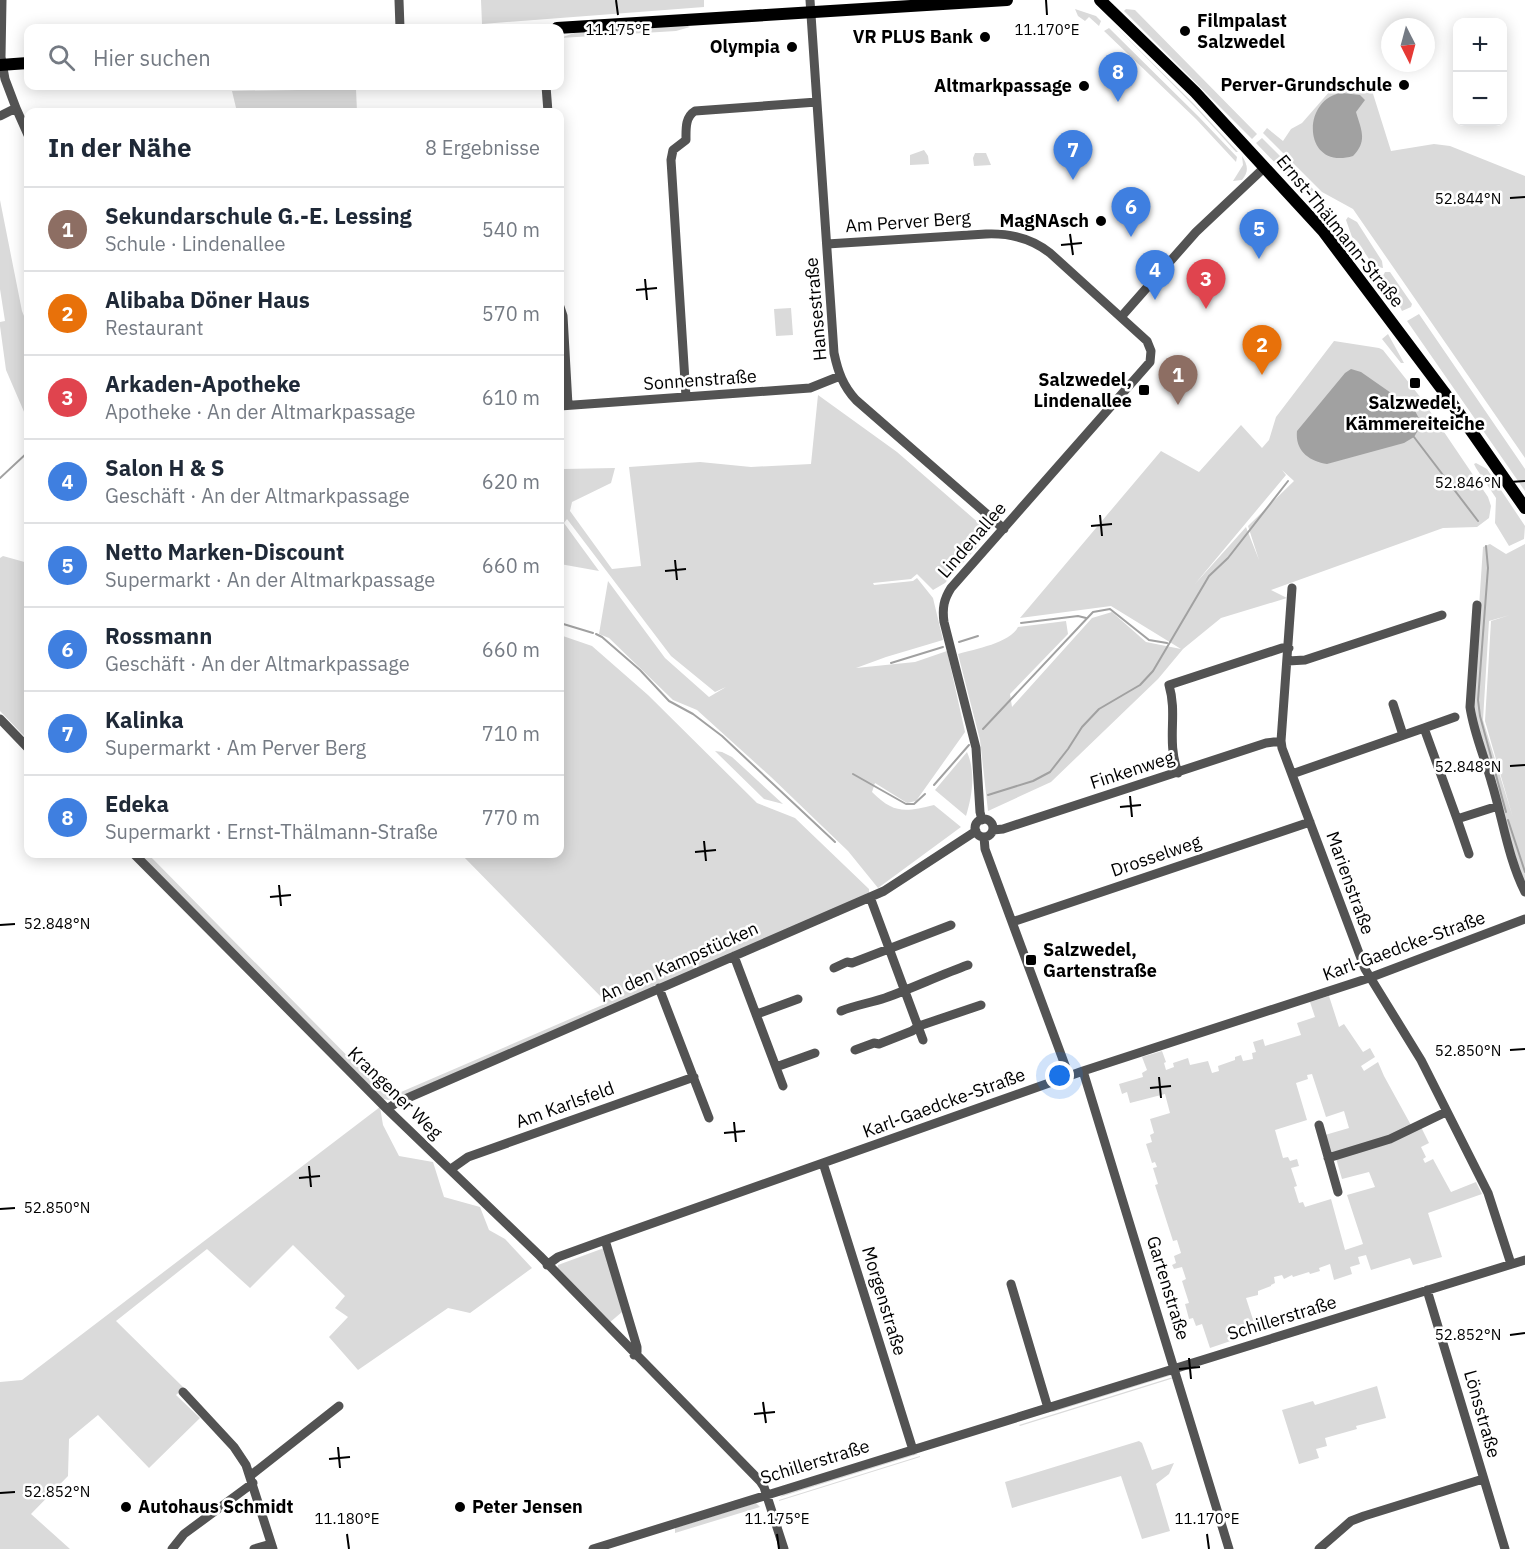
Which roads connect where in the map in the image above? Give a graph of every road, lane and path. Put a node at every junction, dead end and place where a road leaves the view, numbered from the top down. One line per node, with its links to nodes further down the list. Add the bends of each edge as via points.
1 (2, 0): 10 (street)
2 (399, 0): 7 (street)
3 (810, 0): 6 (street, Hansestraße)
4 (1007, 0): 6 (main road)
5 (1100, 0): 17 (main road, Ernst-Thälmann-Straße)
6 (810, 14): 8 (main road); 12 (street, Hansestraße)
7 (400, 24)
8 (564, 28)
9 (24, 63): 10 (main road)
10 (1, 65): 13 (street)
11 (546, 90): 14 (street)
12 (817, 102): 18 (street, Hansestraße); 22 (street, via 692,112 687,120 686,140 673,150)
13 (16, 108): 15 (street); 16 (street)
14 (548, 108)
15 (0, 116)
16 (24, 126)
17 (1265, 167): 19 (street, via 1196,232); 24 (main road, Ernst-Thälmann-Straße, via 1353,270)
18 (826, 244): 19 (street, Am Perver Berg, via 1011,235 1042,247); 21 (street, Hansestraße, via 834,353)
19 (1121, 317): 20 (street, Am Perver Berg, via 1148,341)
20 (1150, 362): 25 (street, Lindenallee)
21 (840, 376): 22 (street, Sonnenstraße, via 810,388); 25 (street, Hansestraße, via 856,399)
22 (686, 397): 23 (street, Sonnenstraße)
23 (564, 406)
24 (1525, 508)
25 (1004, 529): 42 (street, Lindenallee, via 951,588 943,607 976,748)
26 (1292, 588): 29 (street, Marienstraße)
27 (1477, 605): 40 (street, via 1470,707)
28 (1442, 615): 30 (street, via 1305,660)
29 (1289, 648): 30 (street, Marienstraße); 38 (street, via 1169,685 1174,709 1171,742)
30 (1288, 661): 36 (street, Marienstraße)
31 (1393, 704): 35 (street)
32 (1455, 717): 34 (street)
33 (0, 719): 37 (street)
34 (1424, 728): 35 (street); 41 (street)
35 (1403, 735): 39 (street)
36 (1281, 741): 38 (street, Finkenweg); 39 (street, Marienstraße)
37 (24, 744)
38 (1178, 773): 44 (street, Finkenweg)
39 (1292, 774): 43 (street, Marienstraße)
40 (1498, 806): 41 (street); 48 (street)
41 (1457, 819): 46 (street)
42 (982, 820): 44 (street, via 991,822); 45 (street, An den Kampstücken, via 976,825)
43 (1310, 822): 51 (street, Drosselweg); 57 (street, Marienstraße)
44 (993, 830): 45 (street, An den Kampstücken, via 990,835)
45 (980, 834): 49 (street, An den Kampstücken, via 968,835 892,887); 51 (street)
46 (1469, 854)
47 (138, 858): 73 (street, Krangener Weg)
48 (1525, 892)
49 (870, 897): 53 (street); 54 (street, An den Kampstücken)
50 (1525, 919): 57 (street, Karl-Gaedcke-Straße)
51 (1012, 922): 70 (street)
52 (951, 925): 53 (street)
53 (890, 948): 56 (street); 59 (street)
54 (734, 956): 58 (street, An den Kampstücken); 63 (street)
55 (968, 965): 59 (street)
56 (834, 968)
57 (1369, 978): 69 (street, Karl-Gaedcke-Straße); 74 (street, Marienstraße, via 1421,1060)
58 (659, 988): 71 (street); 73 (street, An den Kampstücken)
59 (905, 989): 62 (street); 64 (street)
60 (798, 999): 63 (street)
61 (981, 1005): 64 (street)
62 (841, 1011)
63 (757, 1014): 68 (street)
64 (919, 1026): 65 (street); 66 (street)
65 (923, 1040)
66 (855, 1050)
67 (815, 1053): 68 (street)
68 (776, 1067): 72 (street)
69 (1083, 1071): 70 (street, Karl-Gaedcke-Straße); 88 (street, Gartenstraße)
70 (1069, 1076): 78 (street, Karl-Gaedcke-Straße)
71 (693, 1077): 75 (street); 79 (street, Am Karlsfeld, via 468,1157)
72 (783, 1086)
73 (387, 1109): 79 (street, Krangener Weg)
74 (1446, 1112): 77 (street, via 1390,1139); 83 (street, Marienstraße, via 1488,1193)
75 (709, 1118)
76 (1319, 1125): 77 (street)
77 (1328, 1158): 80 (street)
78 (824, 1163): 81 (street, Karl-Gaedcke-Straße); 92 (street, Morgenstraße)
79 (451, 1169): 84 (street, Krangener Weg)
80 (1338, 1192)
81 (605, 1240): 84 (street, Karl-Gaedcke-Straße); 87 (street, via 637,1347)
82 (1525, 1260): 83 (street, Schillerstraße)
83 (1511, 1264): 86 (street, Schillerstraße)
84 (547, 1265): 87 (street, Krangener Weg)
85 (1011, 1284): 91 (street)
86 (1427, 1290): 88 (street, Schillerstraße); 93 (street, Lönsstraße)
87 (634, 1355): 95 (street, Krangener Weg, via 760,1481)
88 (1175, 1368): 91 (street, Schillerstraße); 101 (street, Gartenstraße)
89 (183, 1392): 94 (street, via 234,1447)
90 (339, 1406): 94 (street)
91 (1048, 1408): 92 (street, Schillerstraße)
92 (913, 1450): 95 (street, Schillerstraße)
93 (1484, 1479): 102 (street, Lönsstraße, via 1351,1521); 103 (street, Lönsstraße)
94 (252, 1480): 96 (street); 97 (street, via 184,1534)
95 (766, 1495): 99 (street, Schillerstraße); 100 (street, Krangener Weg)
96 (272, 1547): 98 (street)
97 (172, 1549)
98 (254, 1549)
99 (592, 1549)
100 (784, 1549)
101 (1229, 1549)
102 (1319, 1549)
103 (1505, 1549)

